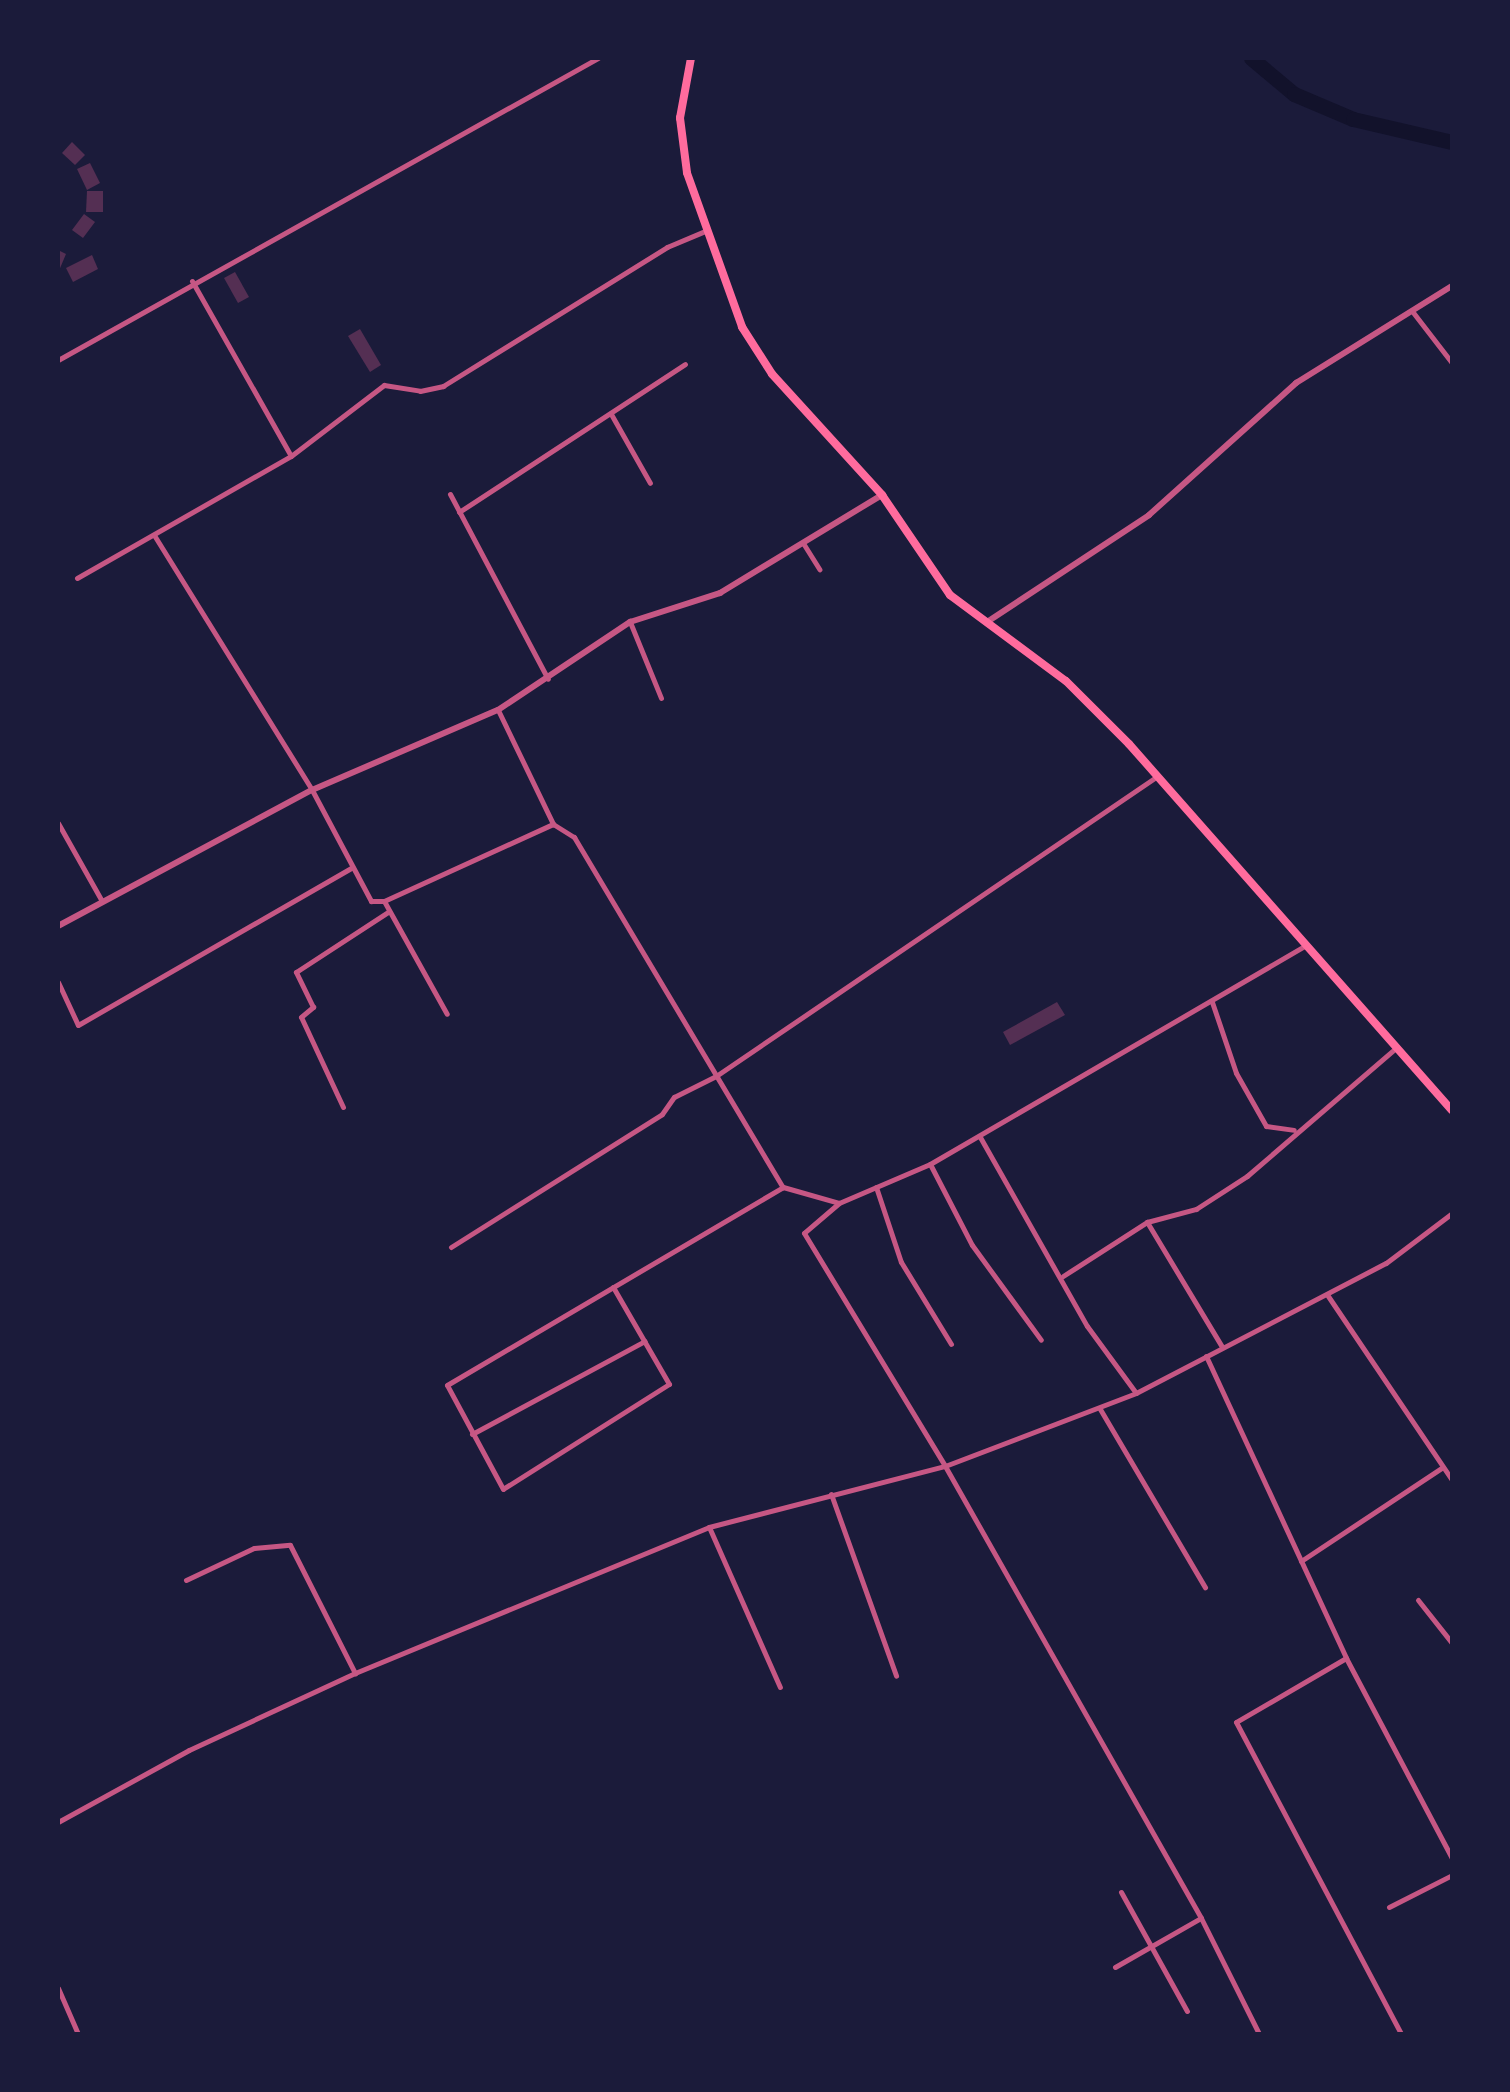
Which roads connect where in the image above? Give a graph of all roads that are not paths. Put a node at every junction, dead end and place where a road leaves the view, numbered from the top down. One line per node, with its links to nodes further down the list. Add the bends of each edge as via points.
1 (598, 58): 4 (street)
2 (691, 58): 3 (main road, via 680,118 687,173)
3 (705, 231): 11 (street, via 668,247 442,386 420,391 384,385); 14 (main road, via 742,327 763,362)
4 (192, 281): 7 (street, via 134,322); 11 (street)
5 (1452, 286): 6 (street)
6 (1412, 311): 8 (street); 21 (street, via 1296,384 1150,515)
7 (58, 360)
8 (1452, 363)
9 (685, 364): 10 (street)
10 (610, 414): 12 (street); 15 (street)
11 (291, 456): 16 (street)
12 (650, 483)
13 (450, 494): 15 (street)
14 (882, 495): 17 (street); 21 (main road, via 941,584)
15 (459, 512): 22 (street)
16 (154, 535): 19 (street); 26 (street)
17 (801, 540): 18 (street); 20 (street, via 720,593)
18 (820, 569)
19 (77, 578)
20 (630, 622): 22 (street); 23 (street)
21 (988, 622): 25 (main road, via 1066,682)
22 (548, 679): 24 (street)
23 (661, 698)
24 (498, 710): 26 (street); 28 (street)
25 (1156, 776): 36 (main road); 41 (street)
26 (312, 790): 31 (street); 32 (street)
27 (58, 823): 29 (street)
28 (553, 824): 33 (street); 41 (street, via 574,837)
29 (65, 836): 30 (street); 32 (street)
30 (58, 840)
31 (351, 868): 33 (street, via 371,900); 37 (street, via 78,1025)
32 (102, 900): 35 (street)
33 (384, 902): 34 (street)
34 (388, 912): 39 (street); 42 (street, via 296,972 314,1008 302,1017)
35 (58, 926)
36 (1305, 946): 38 (street); 40 (main road)
37 (58, 982)
38 (1212, 1002): 44 (street, via 1236,1073 1266,1126); 45 (street)
39 (447, 1014)
40 (1397, 1047): 43 (main road); 44 (street)
41 (716, 1076): 47 (street); 52 (street)
42 (343, 1106)
43 (1452, 1110)
44 (1297, 1130): 51 (street, via 1247,1176 1196,1209)
45 (980, 1137): 46 (street); 53 (street)
46 (930, 1164): 48 (street); 56 (street, via 972,1245)
47 (783, 1187): 49 (street); 54 (street)
48 (876, 1187): 49 (street); 58 (street, via 901,1262)
49 (839, 1203): 64 (street, via 804,1233)
50 (1452, 1214): 55 (street)
51 (1147, 1222): 53 (street); 59 (street)
52 (451, 1246)
53 (1063, 1276): 61 (street, via 1087,1326)
54 (612, 1288): 57 (street); 63 (street, via 447,1385)
55 (1328, 1295): 59 (street); 65 (street)
56 (1040, 1340)
57 (644, 1341): 63 (street); 63 (street, via 668,1384 503,1489)
58 (951, 1344)
59 (1222, 1347): 60 (street)
60 (1206, 1356): 61 (street); 69 (street)
61 (1136, 1393): 62 (street)
62 (1100, 1408): 64 (street); 71 (street)
63 (472, 1434)
64 (945, 1466): 67 (street); 83 (street)
65 (1442, 1467): 66 (street); 69 (street, via 1396,1504)
66 (1452, 1480)
67 (831, 1494): 68 (street); 76 (street)
68 (709, 1527): 75 (street); 77 (street)
69 (1302, 1561): 74 (street)
70 (186, 1580): 75 (street, via 254,1548 290,1546)
71 (1205, 1587)
72 (1418, 1600): 73 (street)
73 (1452, 1643)
74 (1346, 1658): 79 (street); 90 (street, via 1236,1722)
75 (355, 1674): 78 (street, via 189,1750)
76 (896, 1676)
77 (780, 1687)
78 (58, 1822)
79 (1452, 1858)
80 (1452, 1875): 82 (street)
81 (1121, 1892): 84 (street)
82 (1389, 1907)
83 (1201, 1918): 84 (street); 89 (street)
84 (1152, 1945): 85 (street); 87 (street)
85 (1115, 1967)
86 (58, 1988): 88 (street)
87 (1188, 2012)
88 (78, 2034)
89 (1258, 2034)
90 (1401, 2034)

